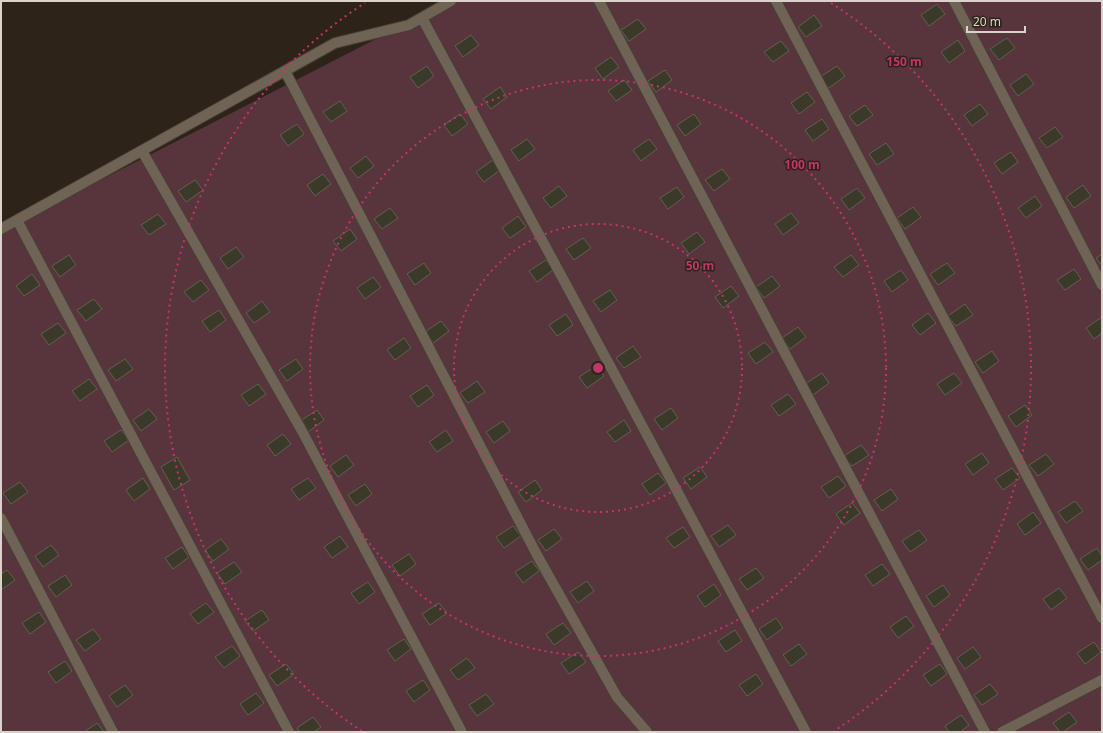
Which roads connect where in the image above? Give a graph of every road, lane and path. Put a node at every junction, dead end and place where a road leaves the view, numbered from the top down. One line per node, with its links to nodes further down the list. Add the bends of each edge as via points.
1 (451, 1): 5 (street)
2 (599, 1): 19 (street)
3 (776, 1): 12 (street)
4 (954, 1): 10 (street)
5 (422, 18): 6 (street, via 409,25 335,43); 18 (street)
6 (285, 71): 7 (street); 17 (street, via 537,555 616,697)
7 (142, 151): 8 (street); 16 (street, via 302,431)
8 (17, 220): 9 (street); 15 (street)
9 (1, 229)
10 (1102, 285)
11 (1, 518): 14 (street)
12 (1102, 618)
13 (1102, 680): 20 (street)
14 (113, 732)
15 (289, 732)
16 (462, 732)
17 (647, 732)
18 (806, 732)
19 (985, 732)
20 (1002, 732)

